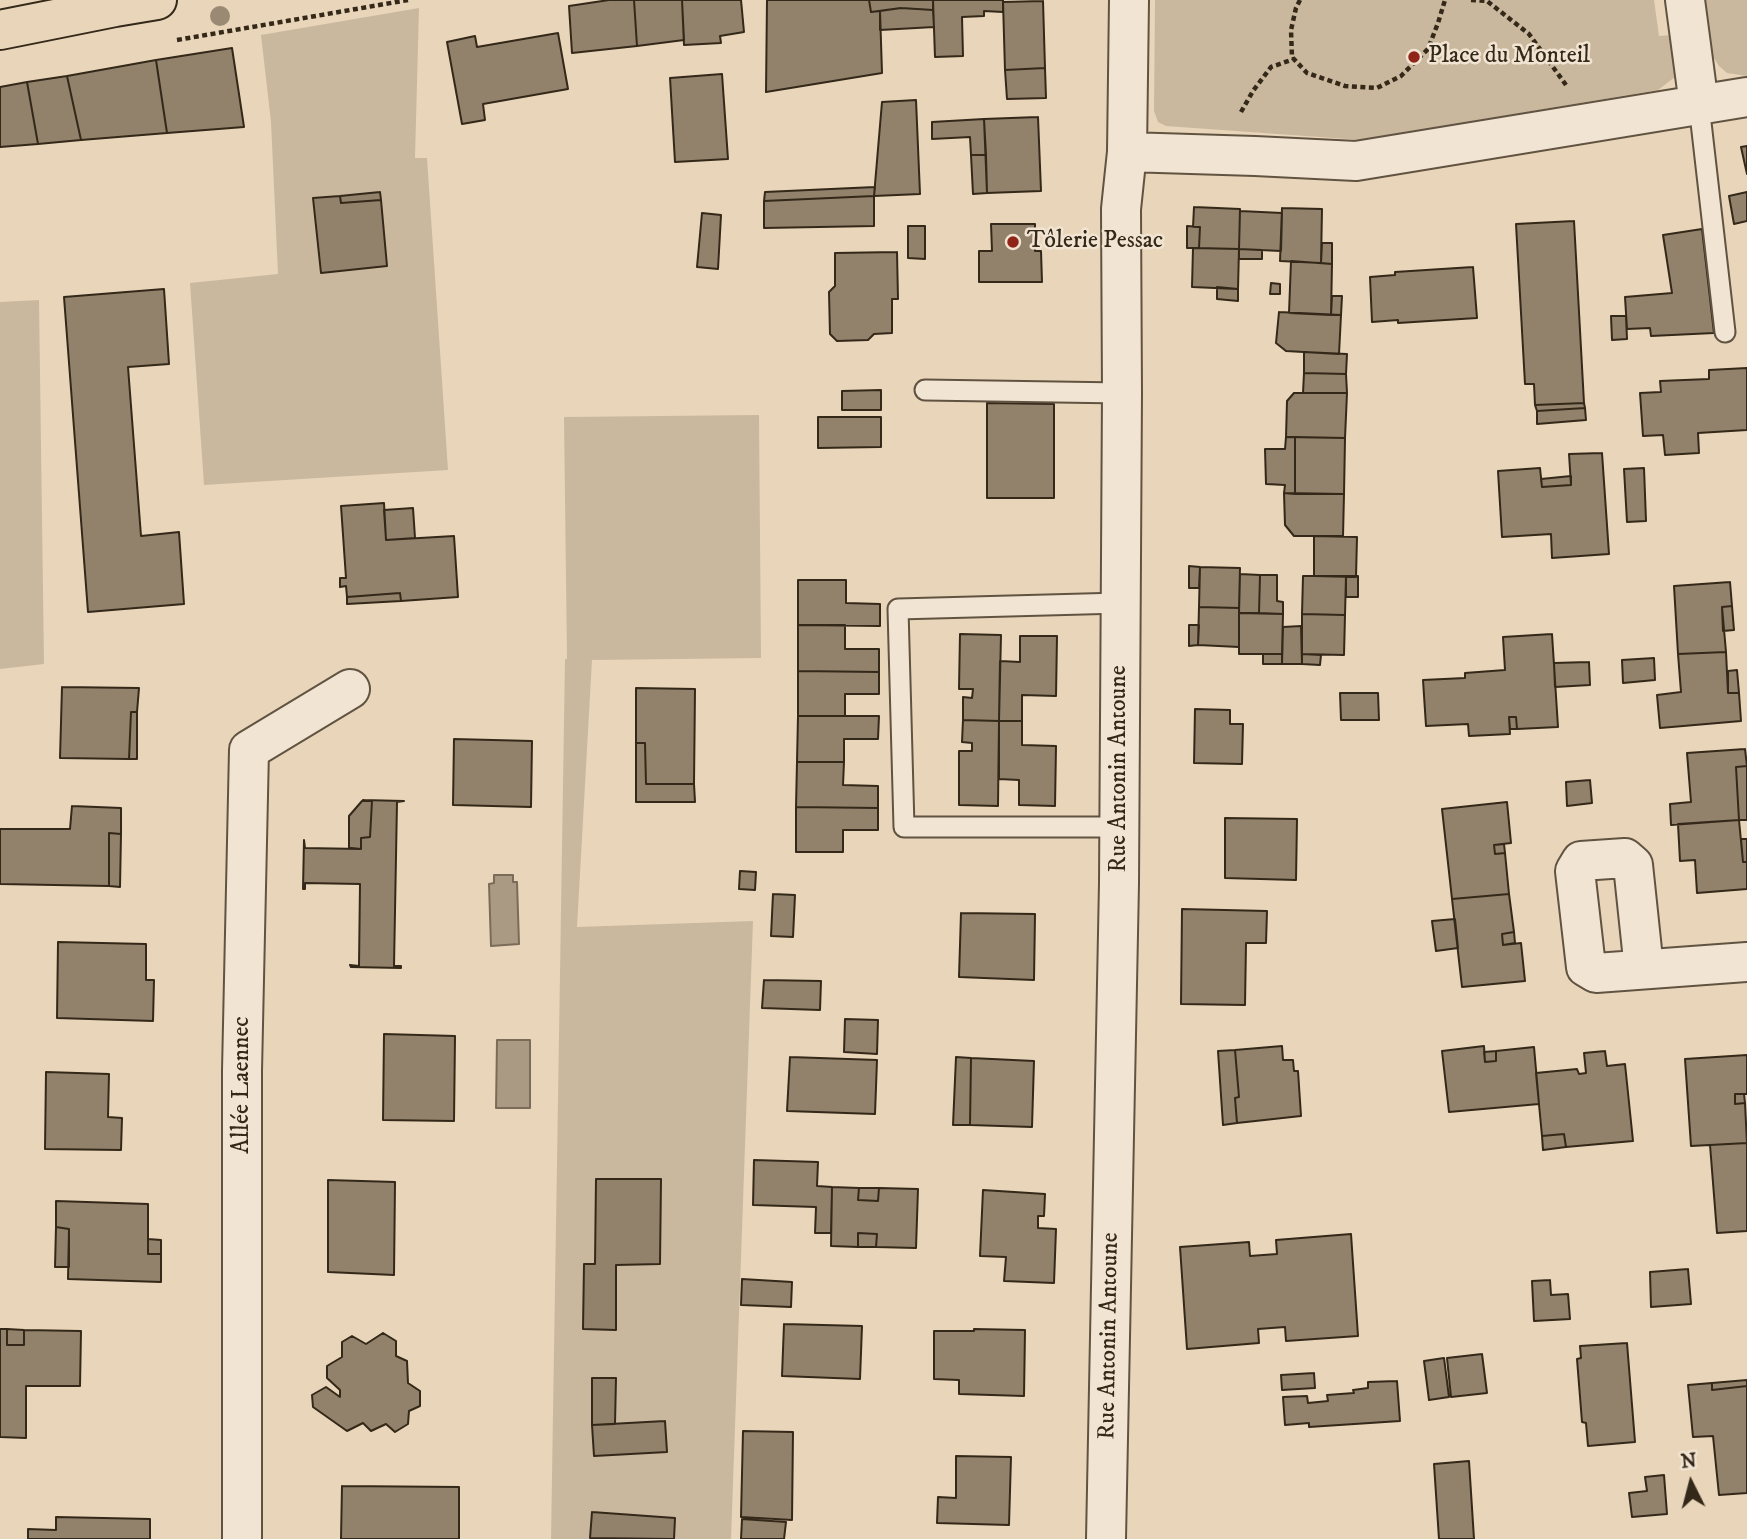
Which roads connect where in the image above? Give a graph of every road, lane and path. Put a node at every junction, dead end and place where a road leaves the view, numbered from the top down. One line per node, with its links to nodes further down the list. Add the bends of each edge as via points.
1 (158, 0): 8 (main road)
2 (408, 0): 9 (path)
3 (1129, 0): 14 (street, Rue Antonin Antoune)
4 (1300, 0): 10 (path, via 1291,30)
5 (1445, 0): 10 (path, via 1428,49 1401,76 1377,88 1345,86 1307,73)
6 (1471, 0): 13 (path, via 1487,1 1529,34)
7 (1685, 0): 12 (street)
8 (0, 30)
9 (167, 41)
10 (1295, 59): 15 (path, via 1271,66 1252,91)
11 (1747, 97): 12 (street)
12 (1699, 104): 13 (street); 16 (lane)
13 (1587, 122): 15 (street, via 1356,161)
14 (1127, 152): 15 (street); 18 (street, Rue Antonin Antoune, via 1121,209)
15 (1228, 155)
16 (1725, 332)
17 (925, 390): 18 (lane)
18 (1122, 394): 19 (street, Rue Antonin Antoune)
19 (1121, 603): 21 (street, Rue Antonin Antoune); 21 (lane, via 898,609 904,827)
20 (350, 689): 24 (street, Allée Laennec, via 248,750 242,1071)
21 (1119, 827): 25 (street, Rue Antonin Antoune)
22 (1747, 962): 23 (street)
23 (1644, 969)
24 (242, 1539)
25 (1106, 1539)

